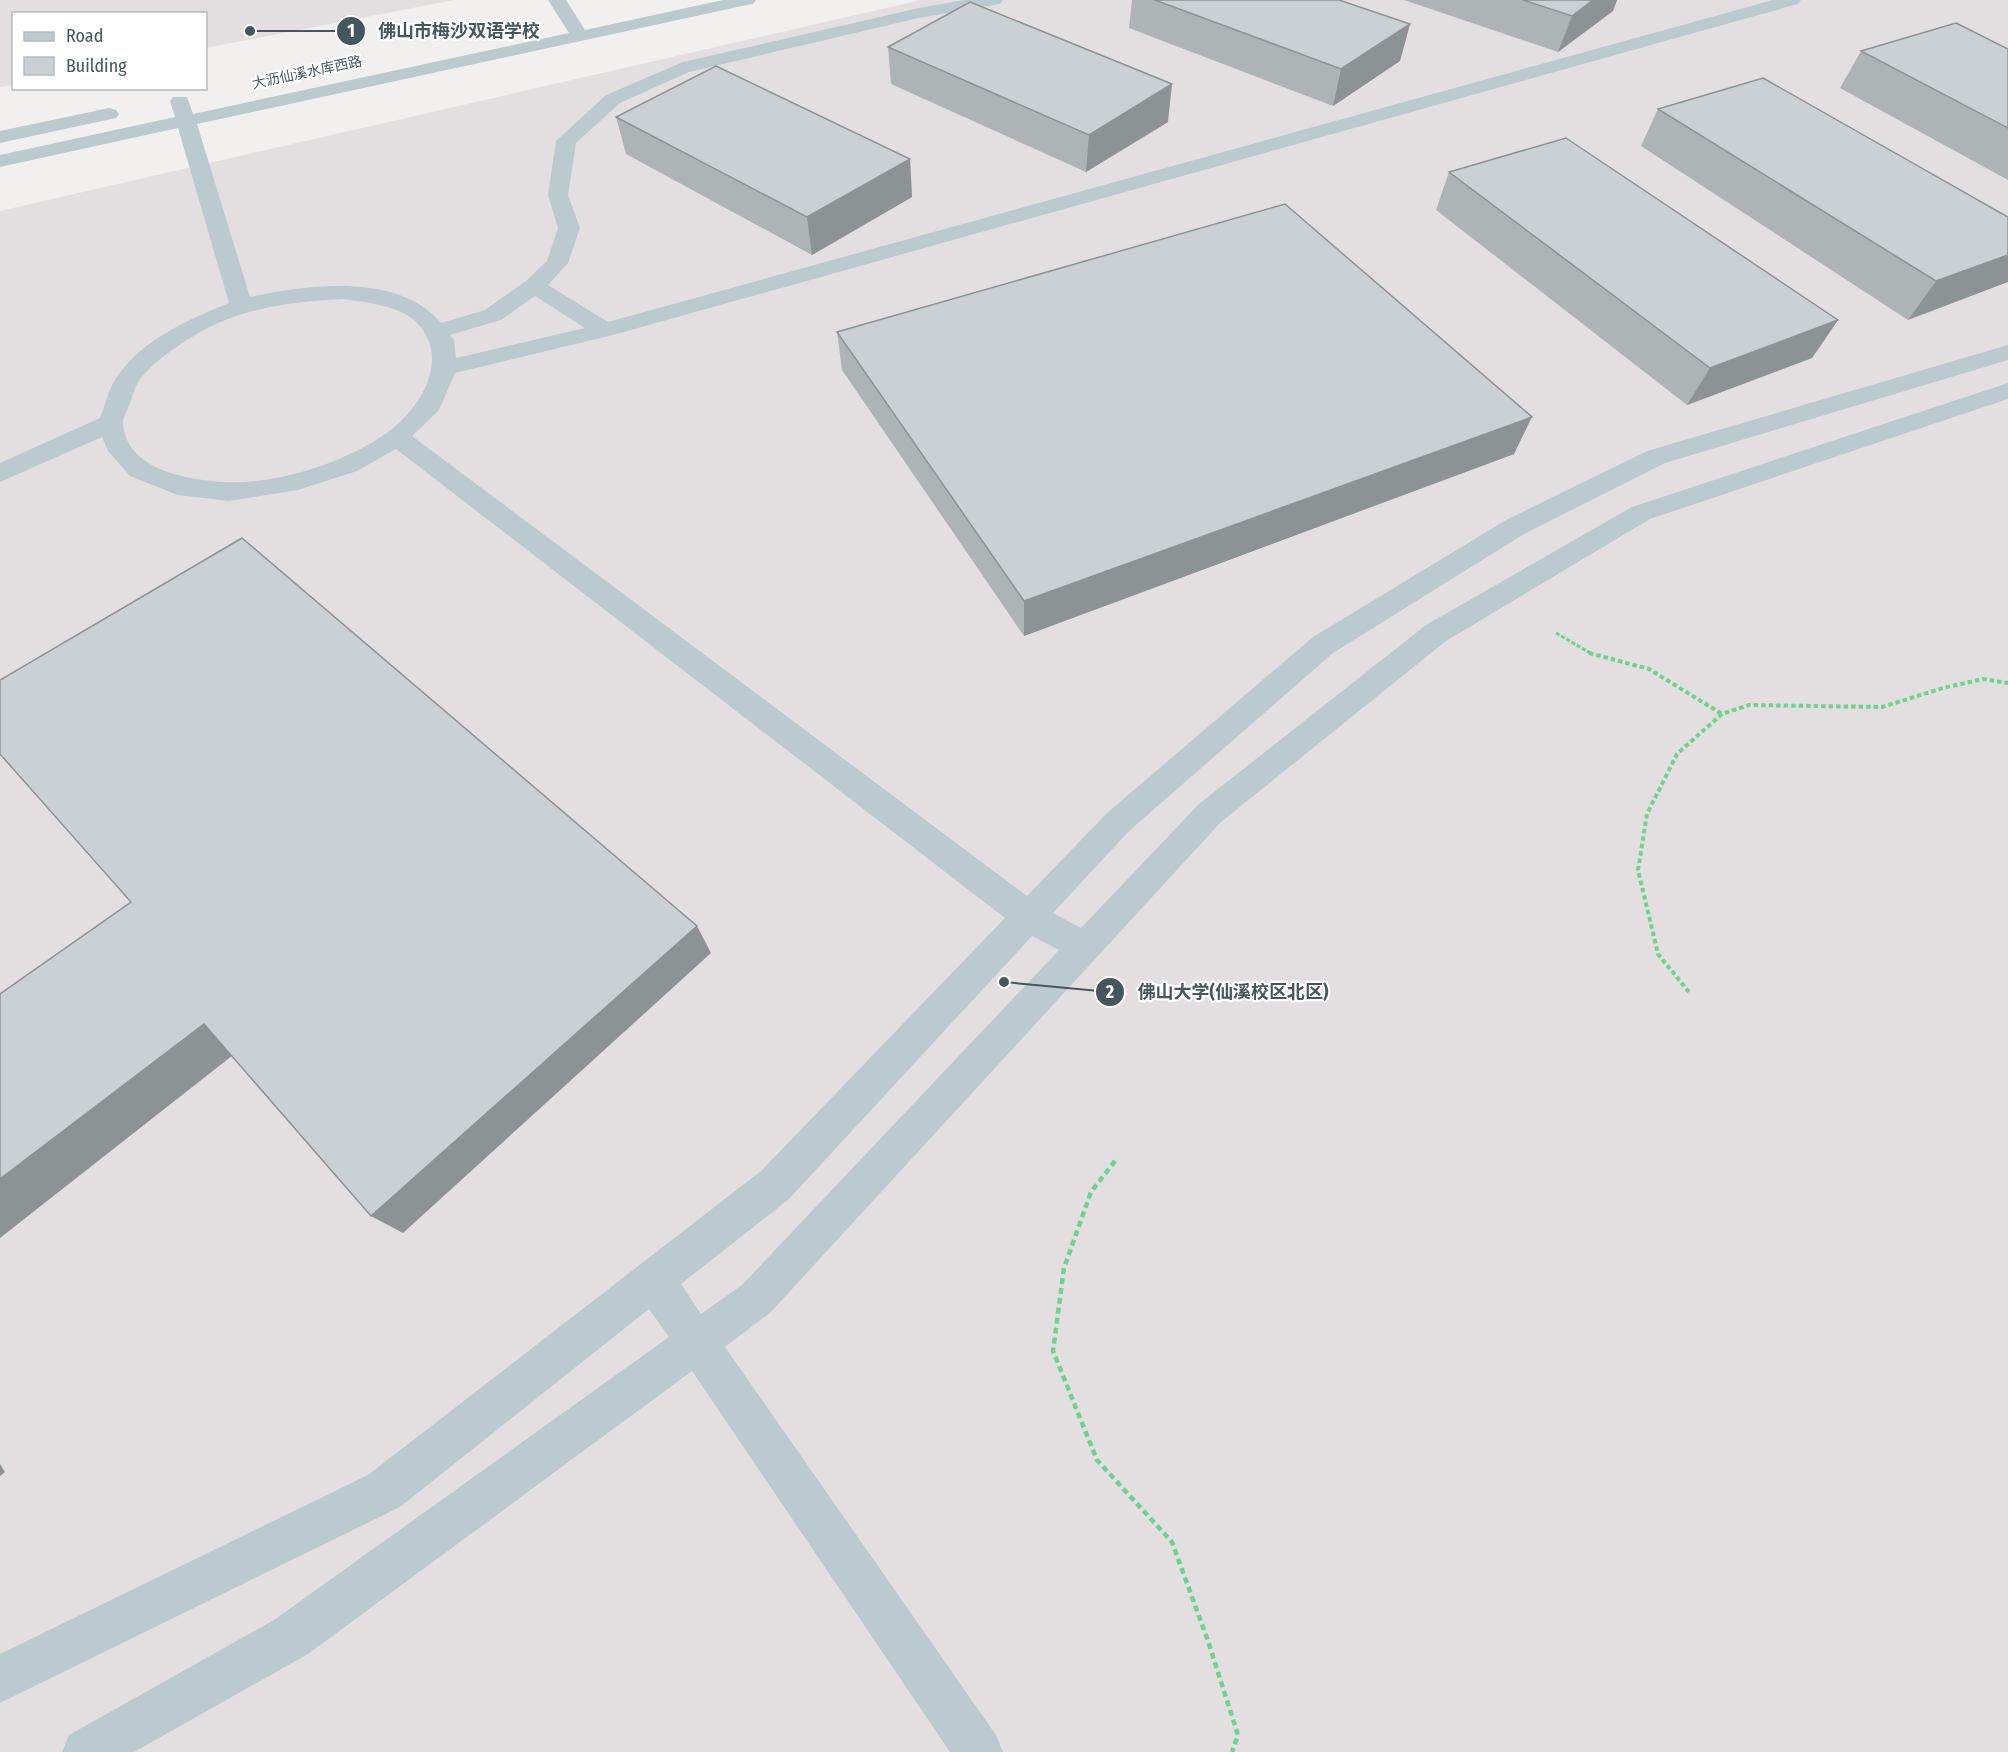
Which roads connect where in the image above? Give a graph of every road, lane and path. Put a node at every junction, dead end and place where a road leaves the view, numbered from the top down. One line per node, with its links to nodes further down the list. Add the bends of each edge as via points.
1 (557, 0): 6 (street)
2 (747, 0): 8 (street)
3 (994, 0): 16 (street, via 683,68 613,99 566,141 558,195 569,228 557,263)
4 (1792, 0): 18 (street)
5 (591, 12): 6 (street)
6 (568, 17): 7 (street); 8 (street)
7 (545, 22)
8 (580, 36): 13 (street)
9 (202, 94): 10 (street)
10 (179, 99): 11 (street); 13 (street)
11 (157, 104)
12 (123, 111): 14 (street)
13 (186, 121): 15 (street); 17 (street)
14 (0, 137)
15 (0, 161)
16 (534, 286): 18 (street); 19 (street, via 493,315)
17 (241, 306): 19 (street, via 291,295 342,292 387,299 422,315); 23 (street, via 194,326 154,352 126,382)
18 (605, 330): 21 (street)
19 (436, 332): 21 (street, via 442,340)
20 (2008, 352): 29 (street, via 1656,457 1515,527 1323,645 1118,822)
21 (445, 368): 24 (street, via 430,404)
22 (2008, 391): 30 (street, via 1641,513 1436,633 1210,813)
23 (110, 423): 24 (street, via 117,445 139,470 178,486 230,492 289,484 348,465); 25 (street)
24 (396, 437): 29 (street)
25 (0, 473)
26 (1556, 633): 28 (path, via 1591,654 1649,669)
27 (2008, 683): 28 (path, via 1983,679 1882,707 1749,705)
28 (1722, 714): 31 (path, via 1677,754 1647,813 1638,870 1658,954)
29 (1029, 917): 30 (street); 33 (street, via 775,1185)
30 (1085, 947): 34 (street, via 756,1299)
31 (1689, 992)
32 (1114, 1161): 38 (path, via 1090,1192 1064,1268 1053,1350 1097,1460 1172,1542 1238,1735)
33 (653, 1279): 34 (street); 35 (street, via 384,1491)
34 (697, 1342): 36 (street, via 291,1637); 37 (street)
35 (0, 1679)
36 (86, 1752)
37 (979, 1752)
38 (1232, 1752)

